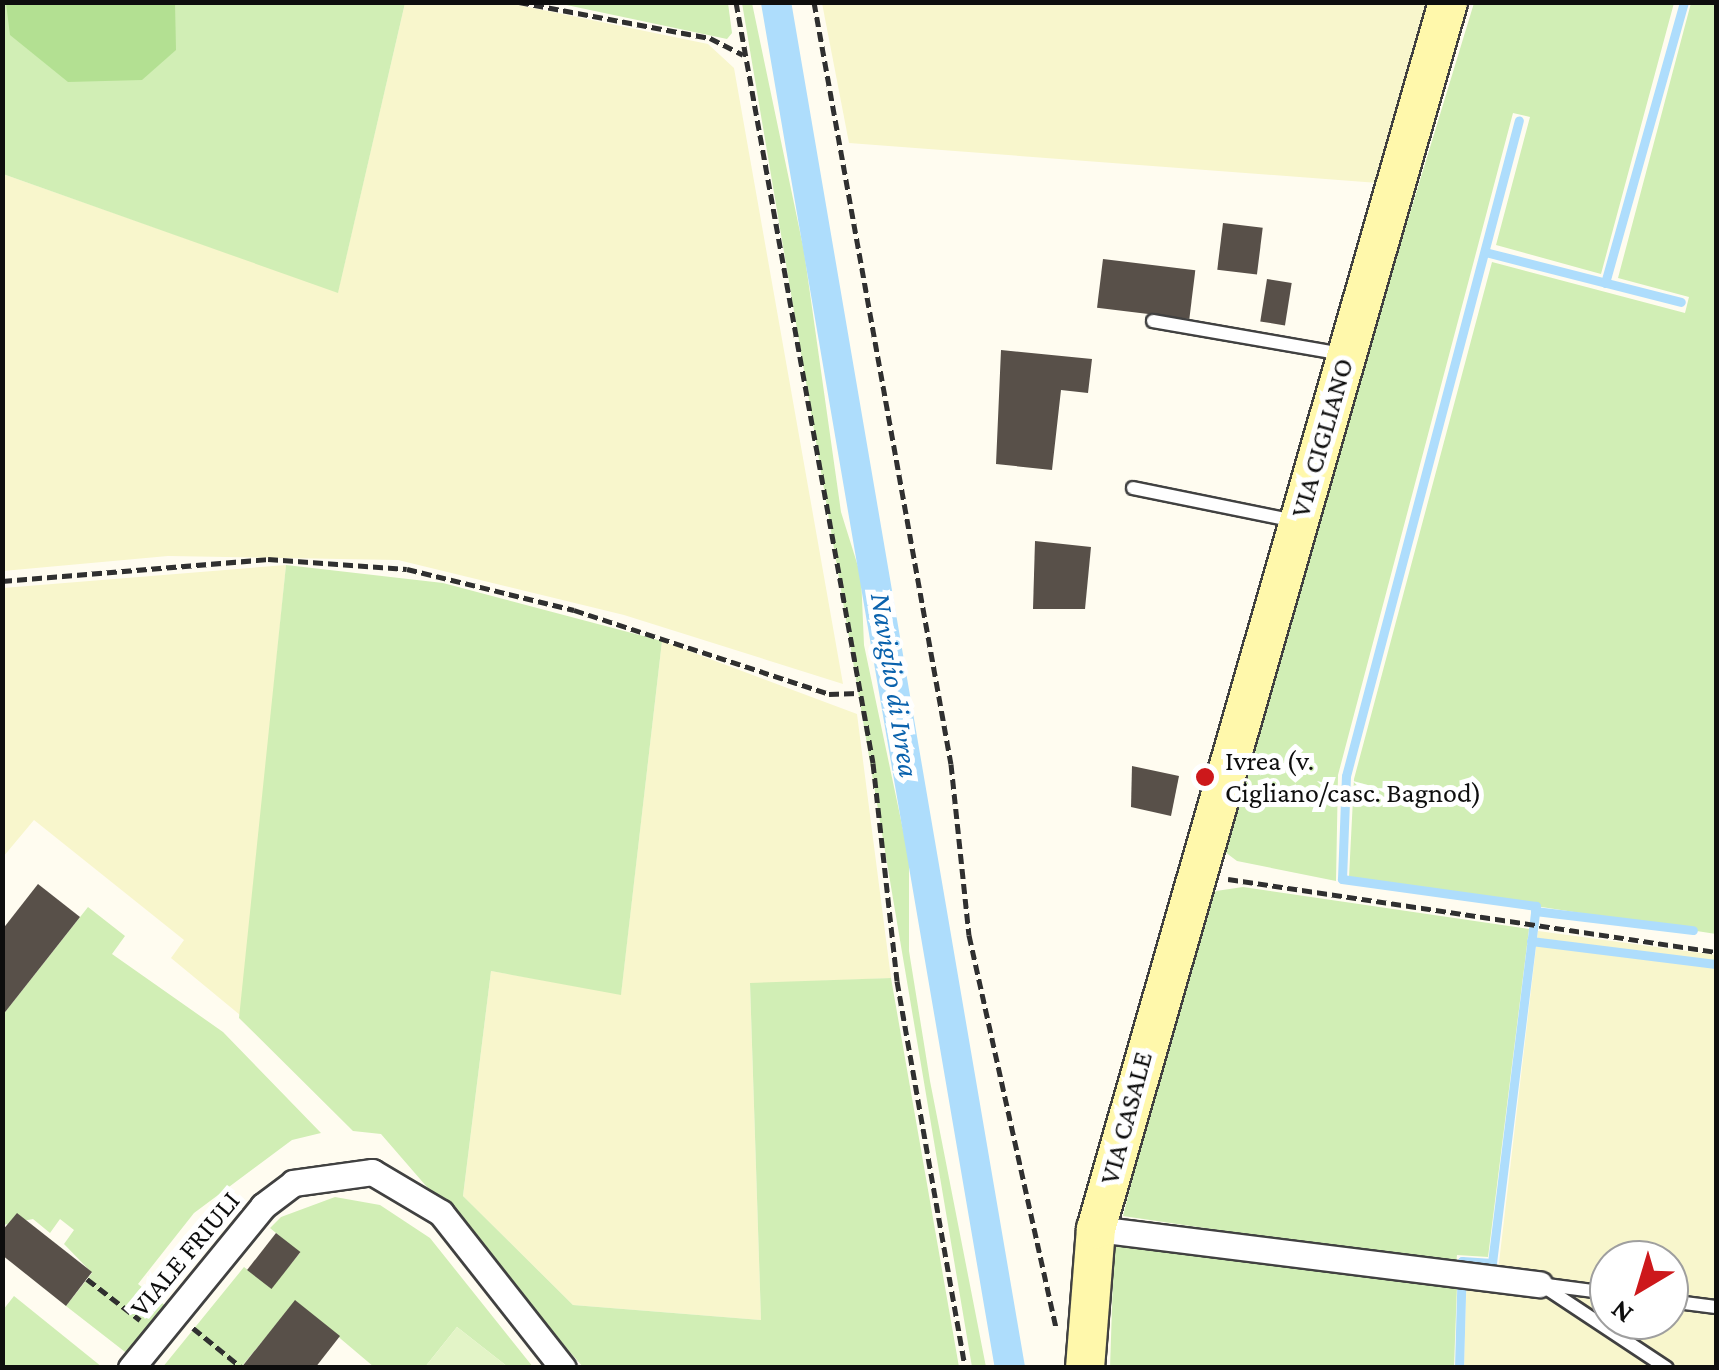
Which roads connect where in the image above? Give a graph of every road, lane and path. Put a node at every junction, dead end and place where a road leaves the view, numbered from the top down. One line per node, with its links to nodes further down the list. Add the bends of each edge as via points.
1 (519, 2): 5 (path, via 710,38)
2 (736, 2): 5 (path)
3 (814, 2): 22 (path, via 948,744 969,936 1004,1116 1050,1321)
4 (1448, 2): 7 (main road, VIA CIGLIANO)
5 (743, 55): 11 (path)
6 (1153, 321): 7 (lane)
7 (1346, 355): 9 (main road, VIA CIGLIANO)
8 (1133, 488): 9 (lane)
9 (1298, 521): 12 (main road, VIA CIGLIANO)
10 (2, 581): 11 (path, via 214,561 406,569 574,610 828,694)
11 (858, 693): 26 (path)
12 (1196, 874): 13 (path); 14 (main road, VIA CASALE)
13 (1716, 952)
14 (1096, 1229): 16 (street); 22 (main road, VIA CASALE)
15 (87, 1279): 21 (path)
16 (1540, 1284): 17 (lane); 27 (lane)
17 (1589, 1290)
18 (1689, 1304): 19 (lane)
19 (1716, 1307)
20 (175, 1314): 21 (street, VIALE FRIULI); 23 (path); 25 (street, VIALE FRIULI, via 263,1206 293,1182 372,1172 441,1214)
21 (158, 1334): 24 (street, VIALE FRIULI)
22 (1085, 1354)
23 (241, 1367)
24 (131, 1368)
25 (563, 1368)
26 (965, 1368)
27 (1668, 1368)

